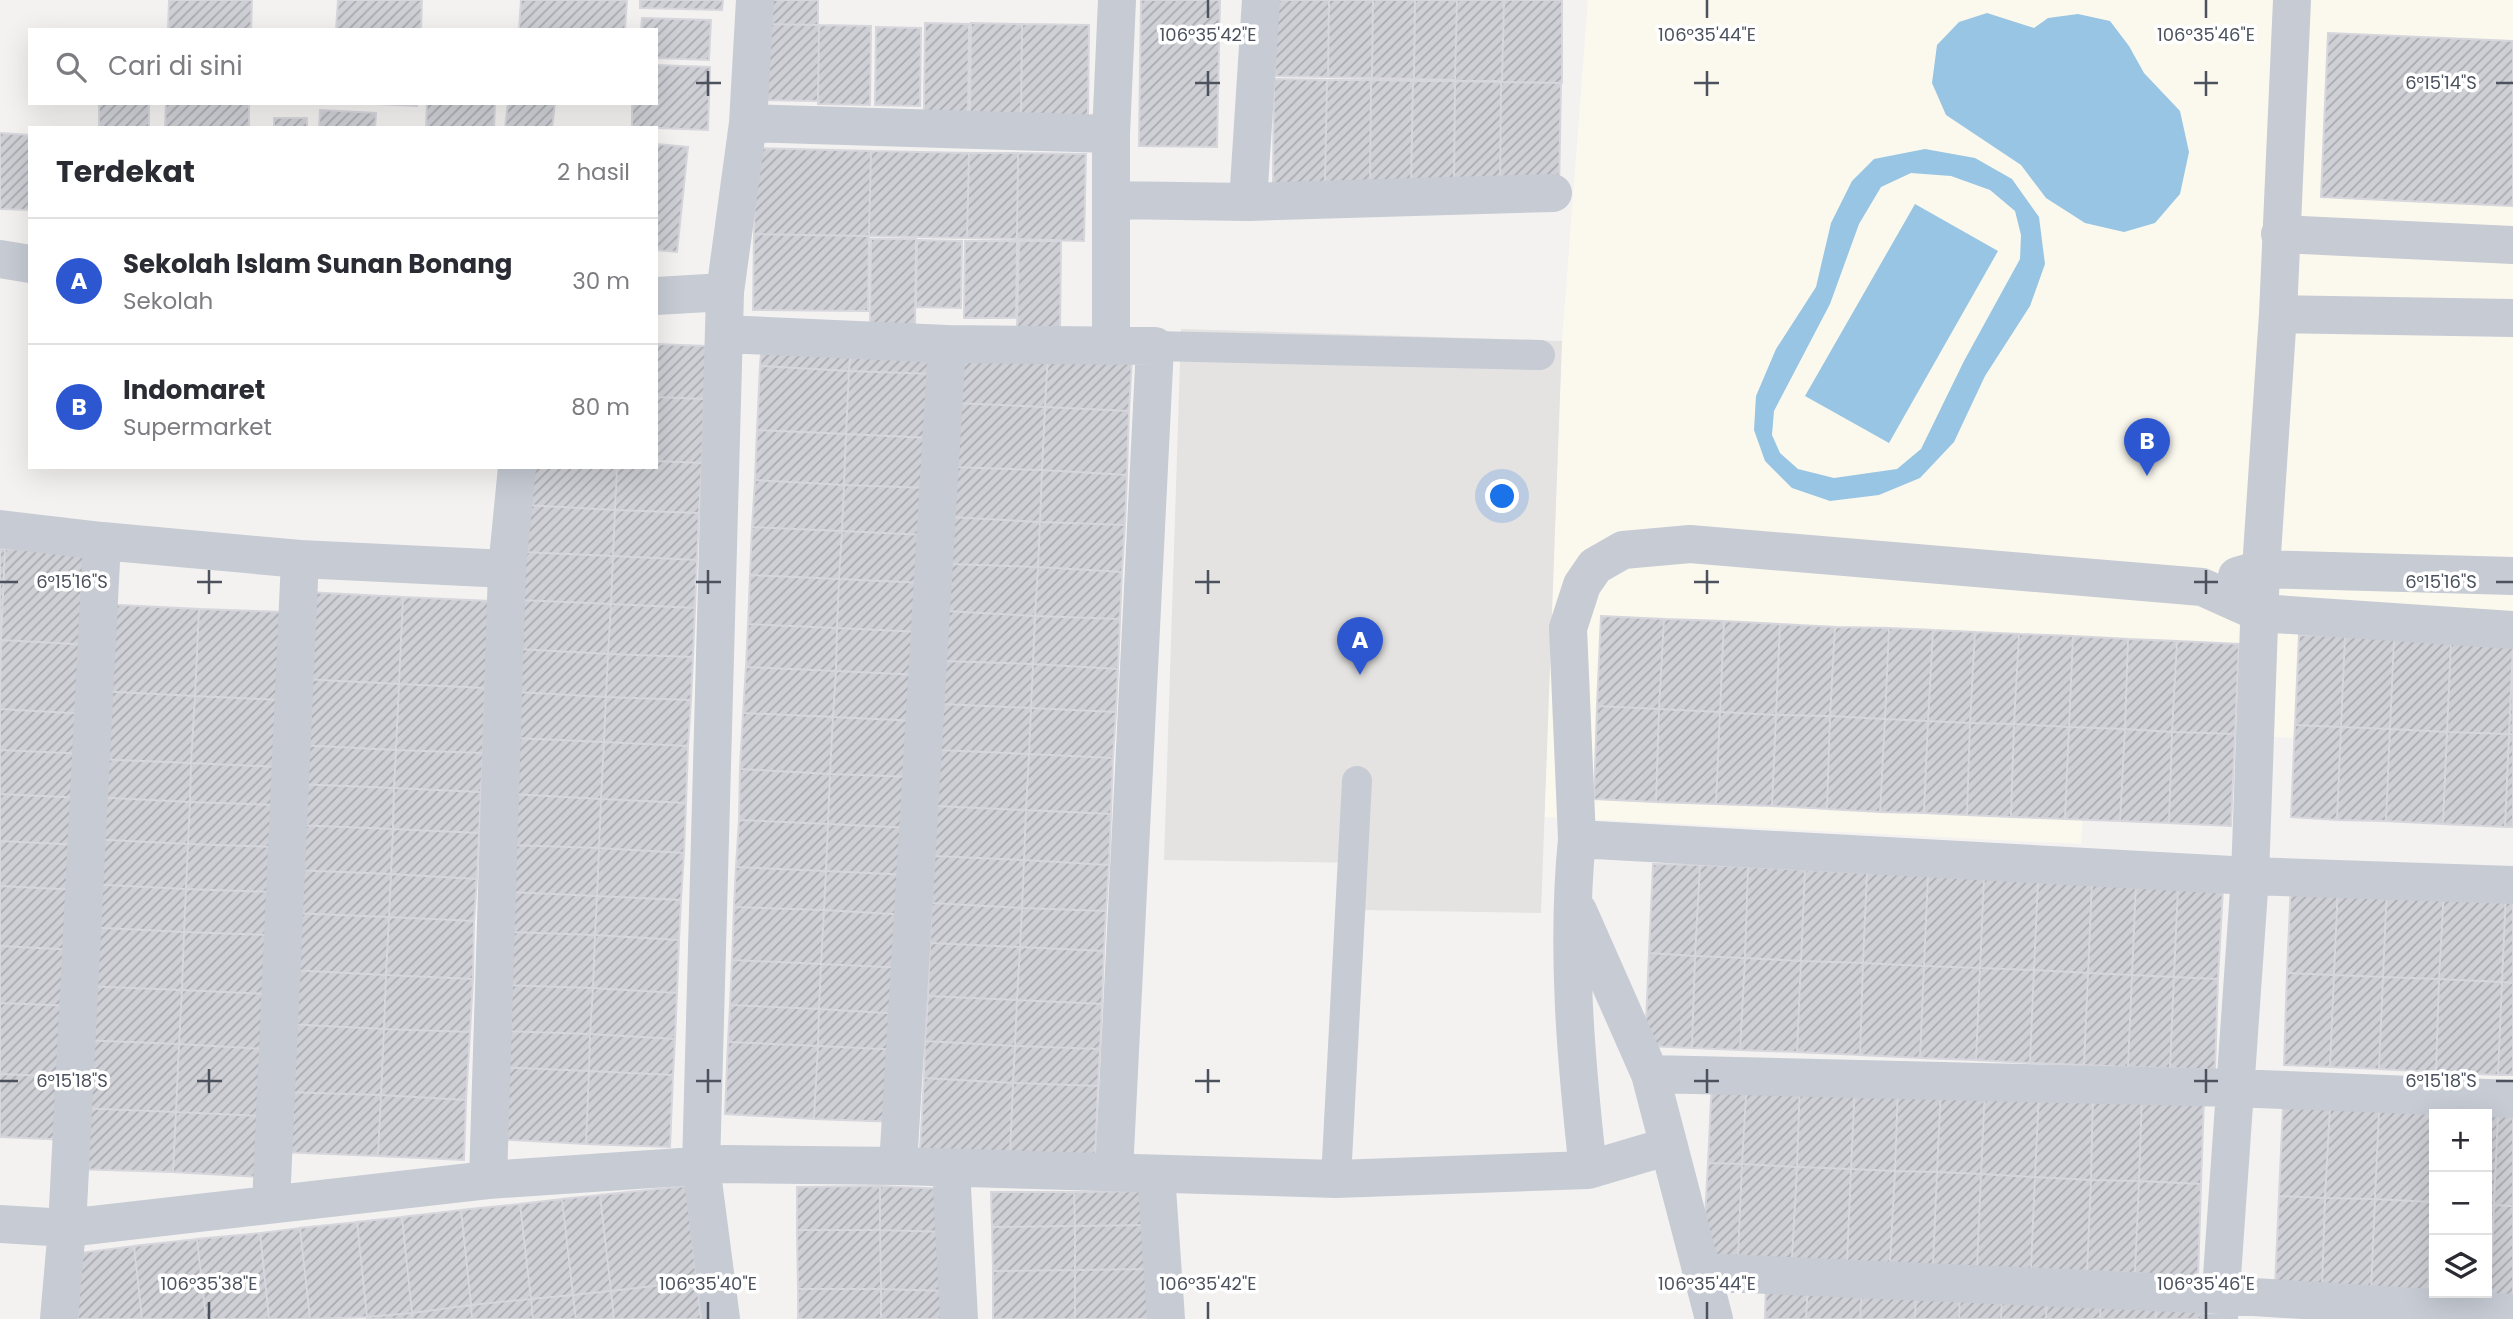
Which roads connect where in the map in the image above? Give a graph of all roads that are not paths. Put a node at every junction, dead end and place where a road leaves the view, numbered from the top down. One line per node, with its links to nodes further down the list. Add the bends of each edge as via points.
1 (755, 0): 5 (street)
2 (1117, 0): 6 (street)
3 (1261, 0): 9 (street)
4 (2292, 0): 10 (street)
5 (748, 123): 6 (street); 14 (street)
6 (1111, 134): 8 (street)
7 (1553, 193): 9 (street)
8 (1111, 200): 9 (street); 20 (street)
9 (1248, 202)
10 (2280, 234): 11 (street); 16 (street)
11 (2513, 245)
12 (0, 259): 13 (street)
13 (28, 264)
14 (725, 292): 15 (street); 18 (street)
15 (658, 296)
16 (2278, 314): 17 (street); 28 (street)
17 (2513, 318)
18 (724, 334): 19 (street); 42 (street)
19 (947, 344): 20 (street); 43 (street)
20 (1111, 345): 21 (street)
21 (1155, 346): 22 (lane); 46 (street)
22 (1540, 355)
23 (517, 469): 27 (street)
24 (0, 529): 25 (street)
25 (103, 541): 26 (street); 52 (street)
26 (300, 559): 27 (street); 50 (street)
27 (507, 569): 49 (street)
28 (2261, 569): 29 (street); 30 (street); 31 (street)
29 (2513, 576)
30 (2202, 587): 31 (street); 34 (street, via 1690,544 1623,550 1595,566 1582,585 1568,628)
31 (2260, 613): 32 (street); 35 (street)
32 (2513, 630)
33 (1357, 781): 48 (lane)
34 (1577, 839): 35 (street); 37 (street)
35 (2250, 876): 36 (street); 39 (street)
36 (2513, 885)
37 (1571, 896): 38 (street); 45 (street, via 1573,1012)
38 (1650, 1074): 39 (street); 41 (street)
39 (2234, 1088): 40 (street); 54 (street)
40 (2513, 1099)
41 (1669, 1146): 45 (street); 53 (street)
42 (713, 1165): 43 (street); 49 (street); 57 (street); 58 (street)
43 (898, 1166): 44 (street)
44 (951, 1169): 46 (street); 59 (street)
45 (1588, 1170): 48 (street)
46 (1114, 1172): 47 (street)
47 (1156, 1174): 48 (street); 60 (street)
48 (1336, 1179)
49 (488, 1180): 50 (street)
50 (271, 1204): 52 (street)
51 (0, 1224): 52 (street)
52 (67, 1228): 56 (street)
53 (1701, 1272): 54 (street); 61 (street)
54 (2220, 1307): 55 (street)
55 (2513, 1313)
56 (59, 1319)
57 (721, 1319)
58 (739, 1319)
59 (959, 1319)
60 (1166, 1319)
61 (1714, 1319)

